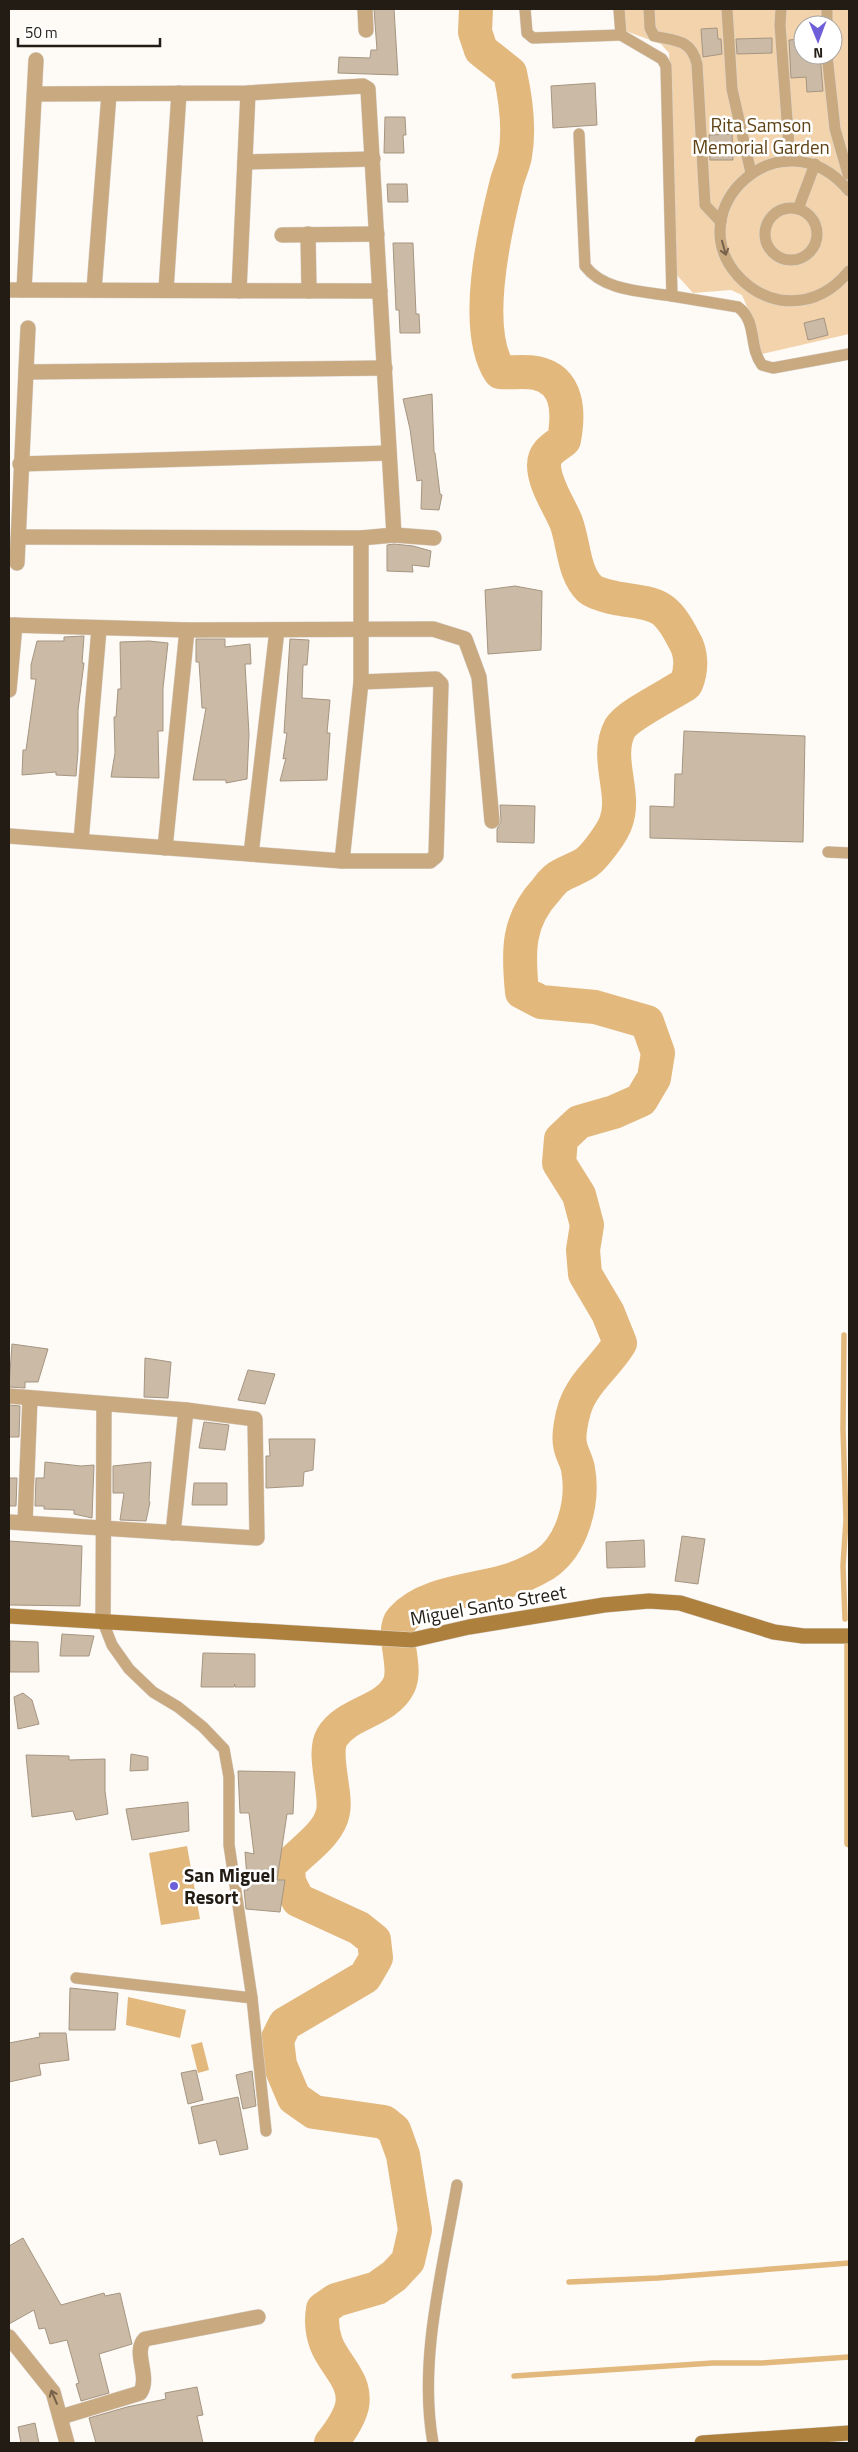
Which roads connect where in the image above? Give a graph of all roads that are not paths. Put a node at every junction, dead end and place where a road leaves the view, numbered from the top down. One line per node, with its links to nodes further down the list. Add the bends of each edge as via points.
1 (365, 9): 7 (street)
2 (525, 9): 8 (lane, via 527,33 533,38)
3 (619, 9): 8 (lane)
4 (649, 9): 24 (lane, via 654,36 686,44 694,52 705,205)
5 (727, 9): 20 (lane, via 732,89)
6 (781, 9): 17 (lane)
7 (366, 30)
8 (621, 35): 35 (lane, via 662,59 666,66)
9 (36, 60): 13 (street)
10 (828, 65): 21 (lane, via 835,129)
11 (179, 93): 12 (street); 14 (street); 31 (street)
12 (248, 93): 16 (street, via 363,86 369,92); 18 (street)
13 (35, 94): 14 (street); 29 (street)
14 (108, 94): 30 (street)
15 (579, 134): 35 (lane, via 584,266 593,277 610,285)
16 (373, 159): 18 (street); 26 (street)
17 (790, 160): 19 (lane); 20 (lane, via 770,164)
18 (245, 162): 32 (street)
19 (815, 164): 21 (lane); 23 (lane)
20 (751, 173): 24 (lane, via 726,203)
21 (845, 175): 22 (lane)
22 (849, 191)
23 (798, 209): 23 (lane, via 806,213 815,225 816,241 799,258 783,258 769,248 765,231 773,215 780,210)
24 (721, 222): 28 (lane, one-way to 28, via 722,246 732,269 748,287 770,298 794,302 818,297 839,284)
25 (308, 234): 26 (street); 27 (street); 33 (street)
26 (377, 234): 34 (street)
27 (282, 235)
28 (849, 271)
29 (16, 290): 30 (street)
30 (94, 290): 31 (street)
31 (166, 290): 32 (street)
32 (238, 290): 33 (street)
33 (308, 291): 34 (street)
34 (380, 291): 38 (street)
35 (672, 296): 37 (lane, via 738,307 746,313 755,355 762,365 773,368)
36 (28, 328): 39 (street)
37 (849, 354)
38 (384, 368): 39 (street); 40 (street)
39 (26, 372): 41 (street)
40 (389, 453): 41 (street); 42 (street)
41 (20, 464): 43 (street)
42 (394, 535): 44 (street); 45 (street)
43 (20, 537): 44 (street); 46 (street)
44 (361, 538): 49 (street)
45 (434, 538)
46 (17, 563)
47 (12, 625): 48 (street); 53 (street)
48 (100, 628): 50 (street); 56 (street)
49 (361, 628): 51 (street); 52 (street); 54 (street, via 433,629 465,640 479,677)
50 (187, 630): 51 (street); 57 (street)
51 (277, 630): 60 (street)
52 (361, 682): 61 (street); 61 (street, via 436,679 441,684 436,856 430,861)
53 (9, 690)
54 (492, 821)
55 (9, 836): 56 (street)
56 (81, 841): 57 (street)
57 (165, 848): 60 (street)
58 (828, 852): 59 (lane)
59 (849, 853)
60 (250, 854): 61 (street)
61 (342, 861)
62 (9, 1396): 63 (street)
63 (30, 1398): 64 (street); 67 (street)
64 (104, 1405): 65 (street); 68 (street)
65 (186, 1410): 69 (street); 69 (street, via 254,1419 257,1538)
66 (9, 1522): 67 (street)
67 (25, 1523): 68 (street)
68 (103, 1528): 69 (street); 71 (street)
69 (173, 1533)
70 (9, 1616): 71 (main road, Miguel Santo Street)
71 (103, 1622): 72 (main road, Miguel Santo Street, via 412,1640 469,1627 649,1601 680,1603 774,1632 802,1636); 74 (lane, via 112,1645 129,1669 153,1692 203,1727 224,1749 229,1777 229,1845)
72 (849, 1636)
73 (76, 1978): 74 (lane)
74 (252, 1998): 75 (lane)
75 (266, 2132)
76 (457, 2185): 82 (lane, via 428,2362 429,2421)
77 (258, 2317): 79 (street, via 145,2339 140,2345 144,2382 140,2393)
78 (9, 2337): 79 (street, one-way to 78, via 52,2392)
79 (61, 2417): 81 (street)
80 (849, 2433): 83 (main road)
81 (68, 2443)
82 (433, 2443)
83 (702, 2443)

